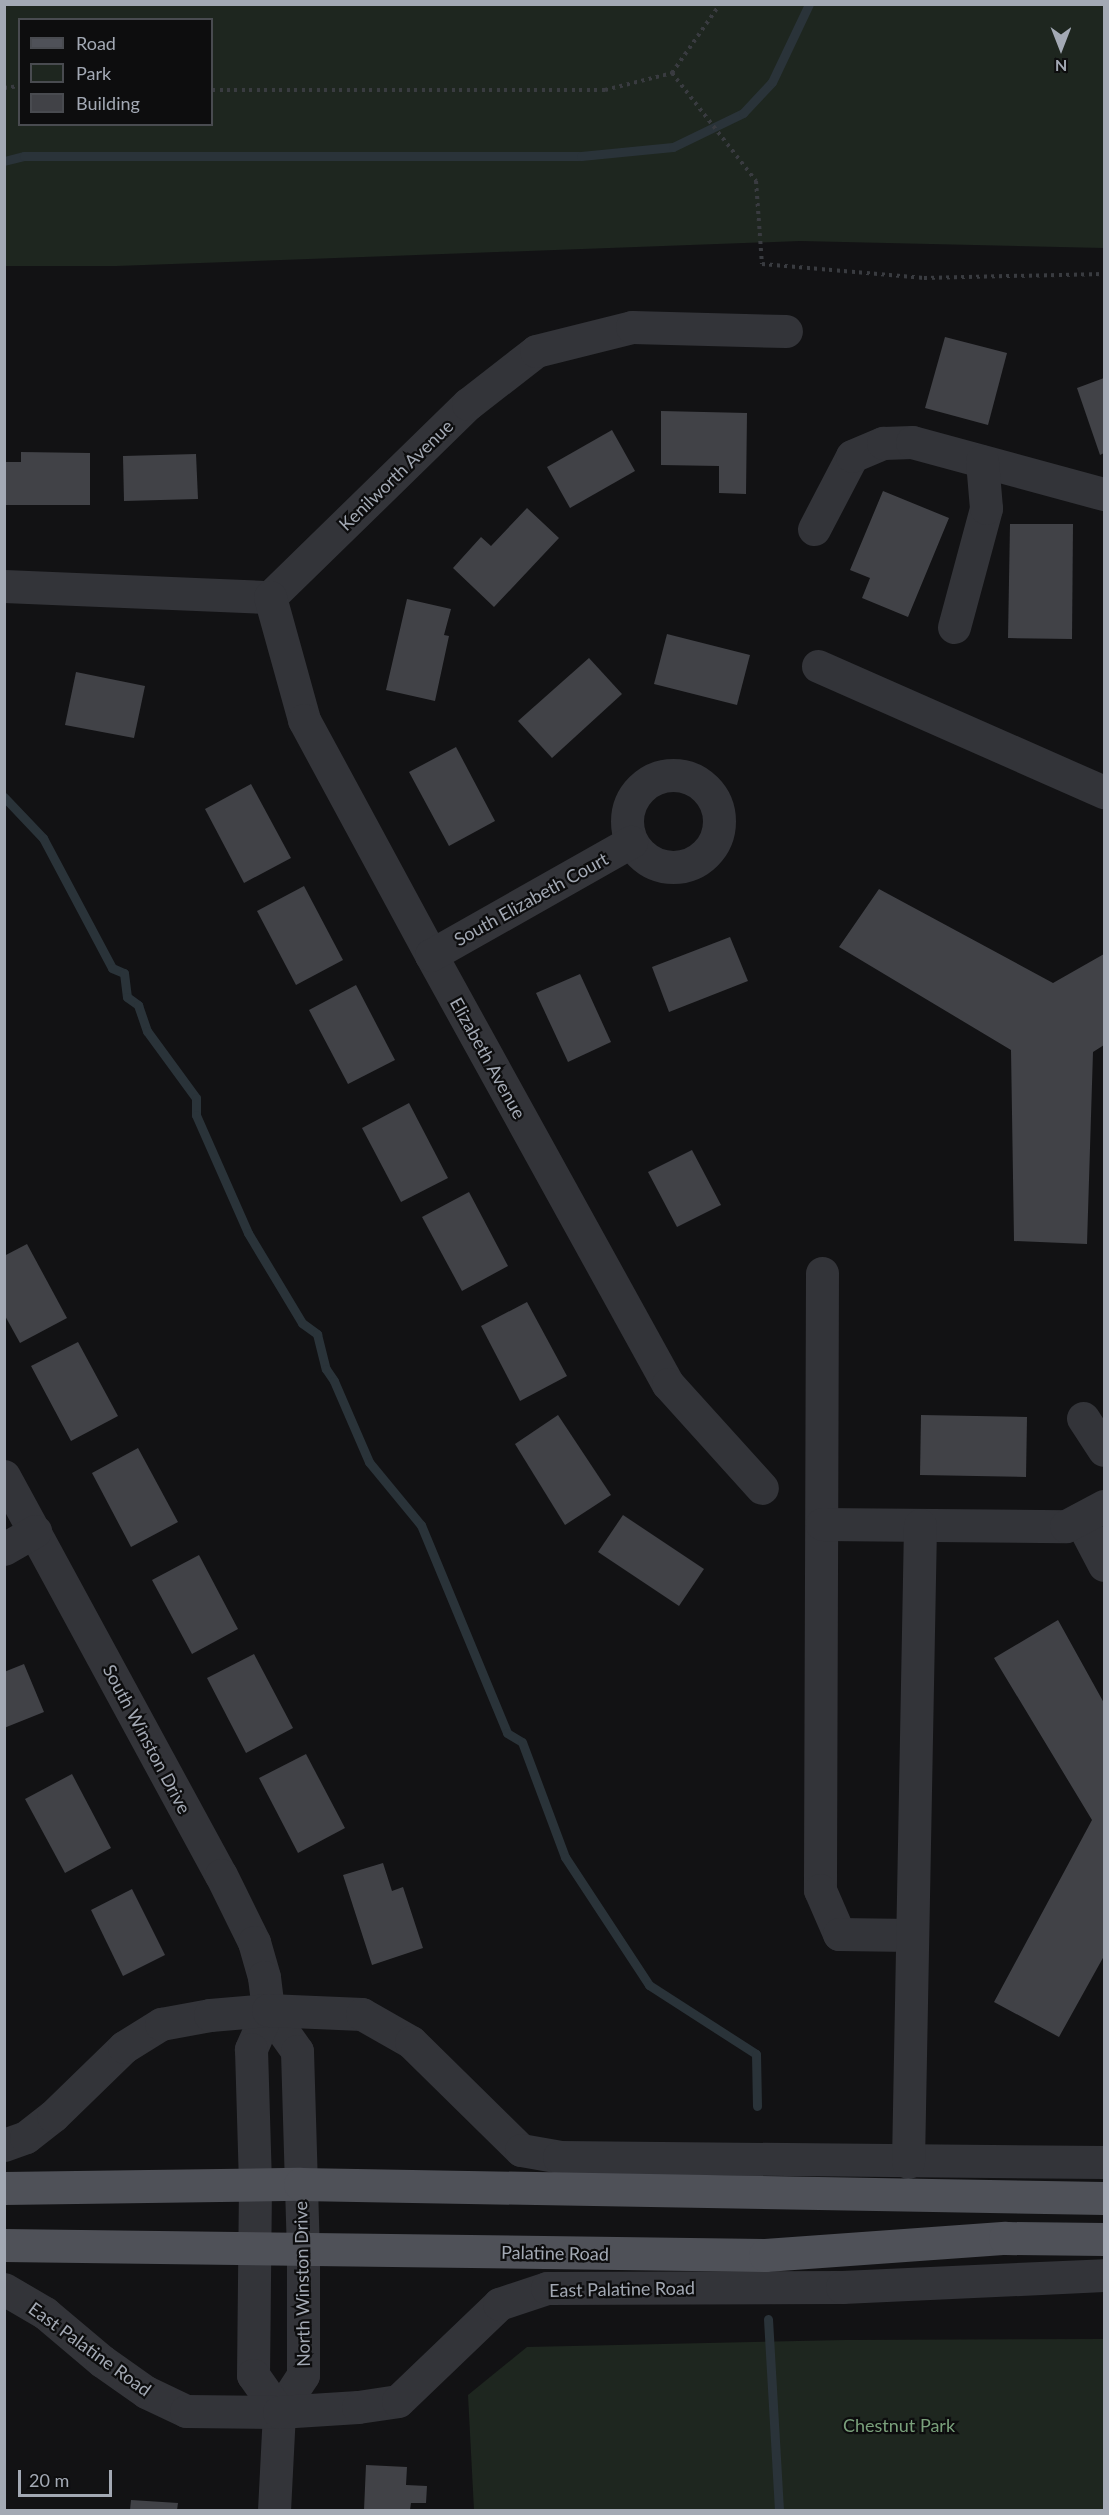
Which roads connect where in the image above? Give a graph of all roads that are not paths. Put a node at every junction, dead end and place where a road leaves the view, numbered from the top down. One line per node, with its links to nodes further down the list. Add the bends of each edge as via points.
1 (786, 331): 6 (street, Kenilworth Avenue, via 632,327 536,351 468,404)
2 (982, 461): 3 (street); 4 (street, via 912,442 883,443 852,456); 7 (street, via 986,508)
3 (1104, 494)
4 (814, 529)
5 (4, 586): 6 (street)
6 (270, 597): 11 (street, Elizabeth Avenue, via 304,720)
7 (954, 627)
8 (818, 666): 9 (street)
9 (1104, 792)
10 (631, 842): 11 (street, South Elizabeth Court)
11 (431, 955): 16 (street, Elizabeth Avenue, via 668,1384)
12 (822, 1273): 18 (street)
13 (1083, 1418): 14 (street)
14 (1104, 1450)
15 (4, 1476): 20 (street, South Winston Drive)
16 (762, 1488)
17 (1092, 1513): 19 (street, via 1066,1526); 22 (street)
18 (822, 1524): 19 (street); 23 (street, via 820,1890 839,1934)
19 (920, 1525): 23 (street)
20 (35, 1531): 21 (street); 24 (street, South Winston Drive, via 254,1942)
21 (4, 1549)
22 (1104, 1565)
23 (911, 1935): 26 (street)
24 (268, 2010): 25 (street, via 161,2024 124,2047 26,2137); 26 (street, via 362,2013 411,2042 521,2150 559,2157); 28 (street, South Winston Drive, via 297,2051); 29 (street, via 251,2049)
25 (4, 2145)
26 (908, 2162): 27 (street)
27 (1104, 2162)
28 (300, 2184): 29 (main road); 31 (main road); 35 (street, North Winston Drive)
29 (255, 2185): 30 (main road); 34 (street)
30 (4, 2188)
31 (1104, 2198)
32 (1104, 2239): 35 (main road, Palatine Road, via 1005,2238 765,2255)
33 (4, 2245): 34 (main road, Palatine Road)
34 (253, 2249): 35 (main road, Palatine Road); 38 (street, via 253,2376)
35 (303, 2250): 38 (street, North Winston Drive, via 303,2376)
36 (1104, 2275): 38 (street, East Palatine Road, via 842,2287 547,2288 499,2304 398,2401)
37 (4, 2289): 38 (street, East Palatine Road, via 45,2313 146,2392 186,2411)
38 (279, 2412): 39 (street)
39 (274, 2511)

